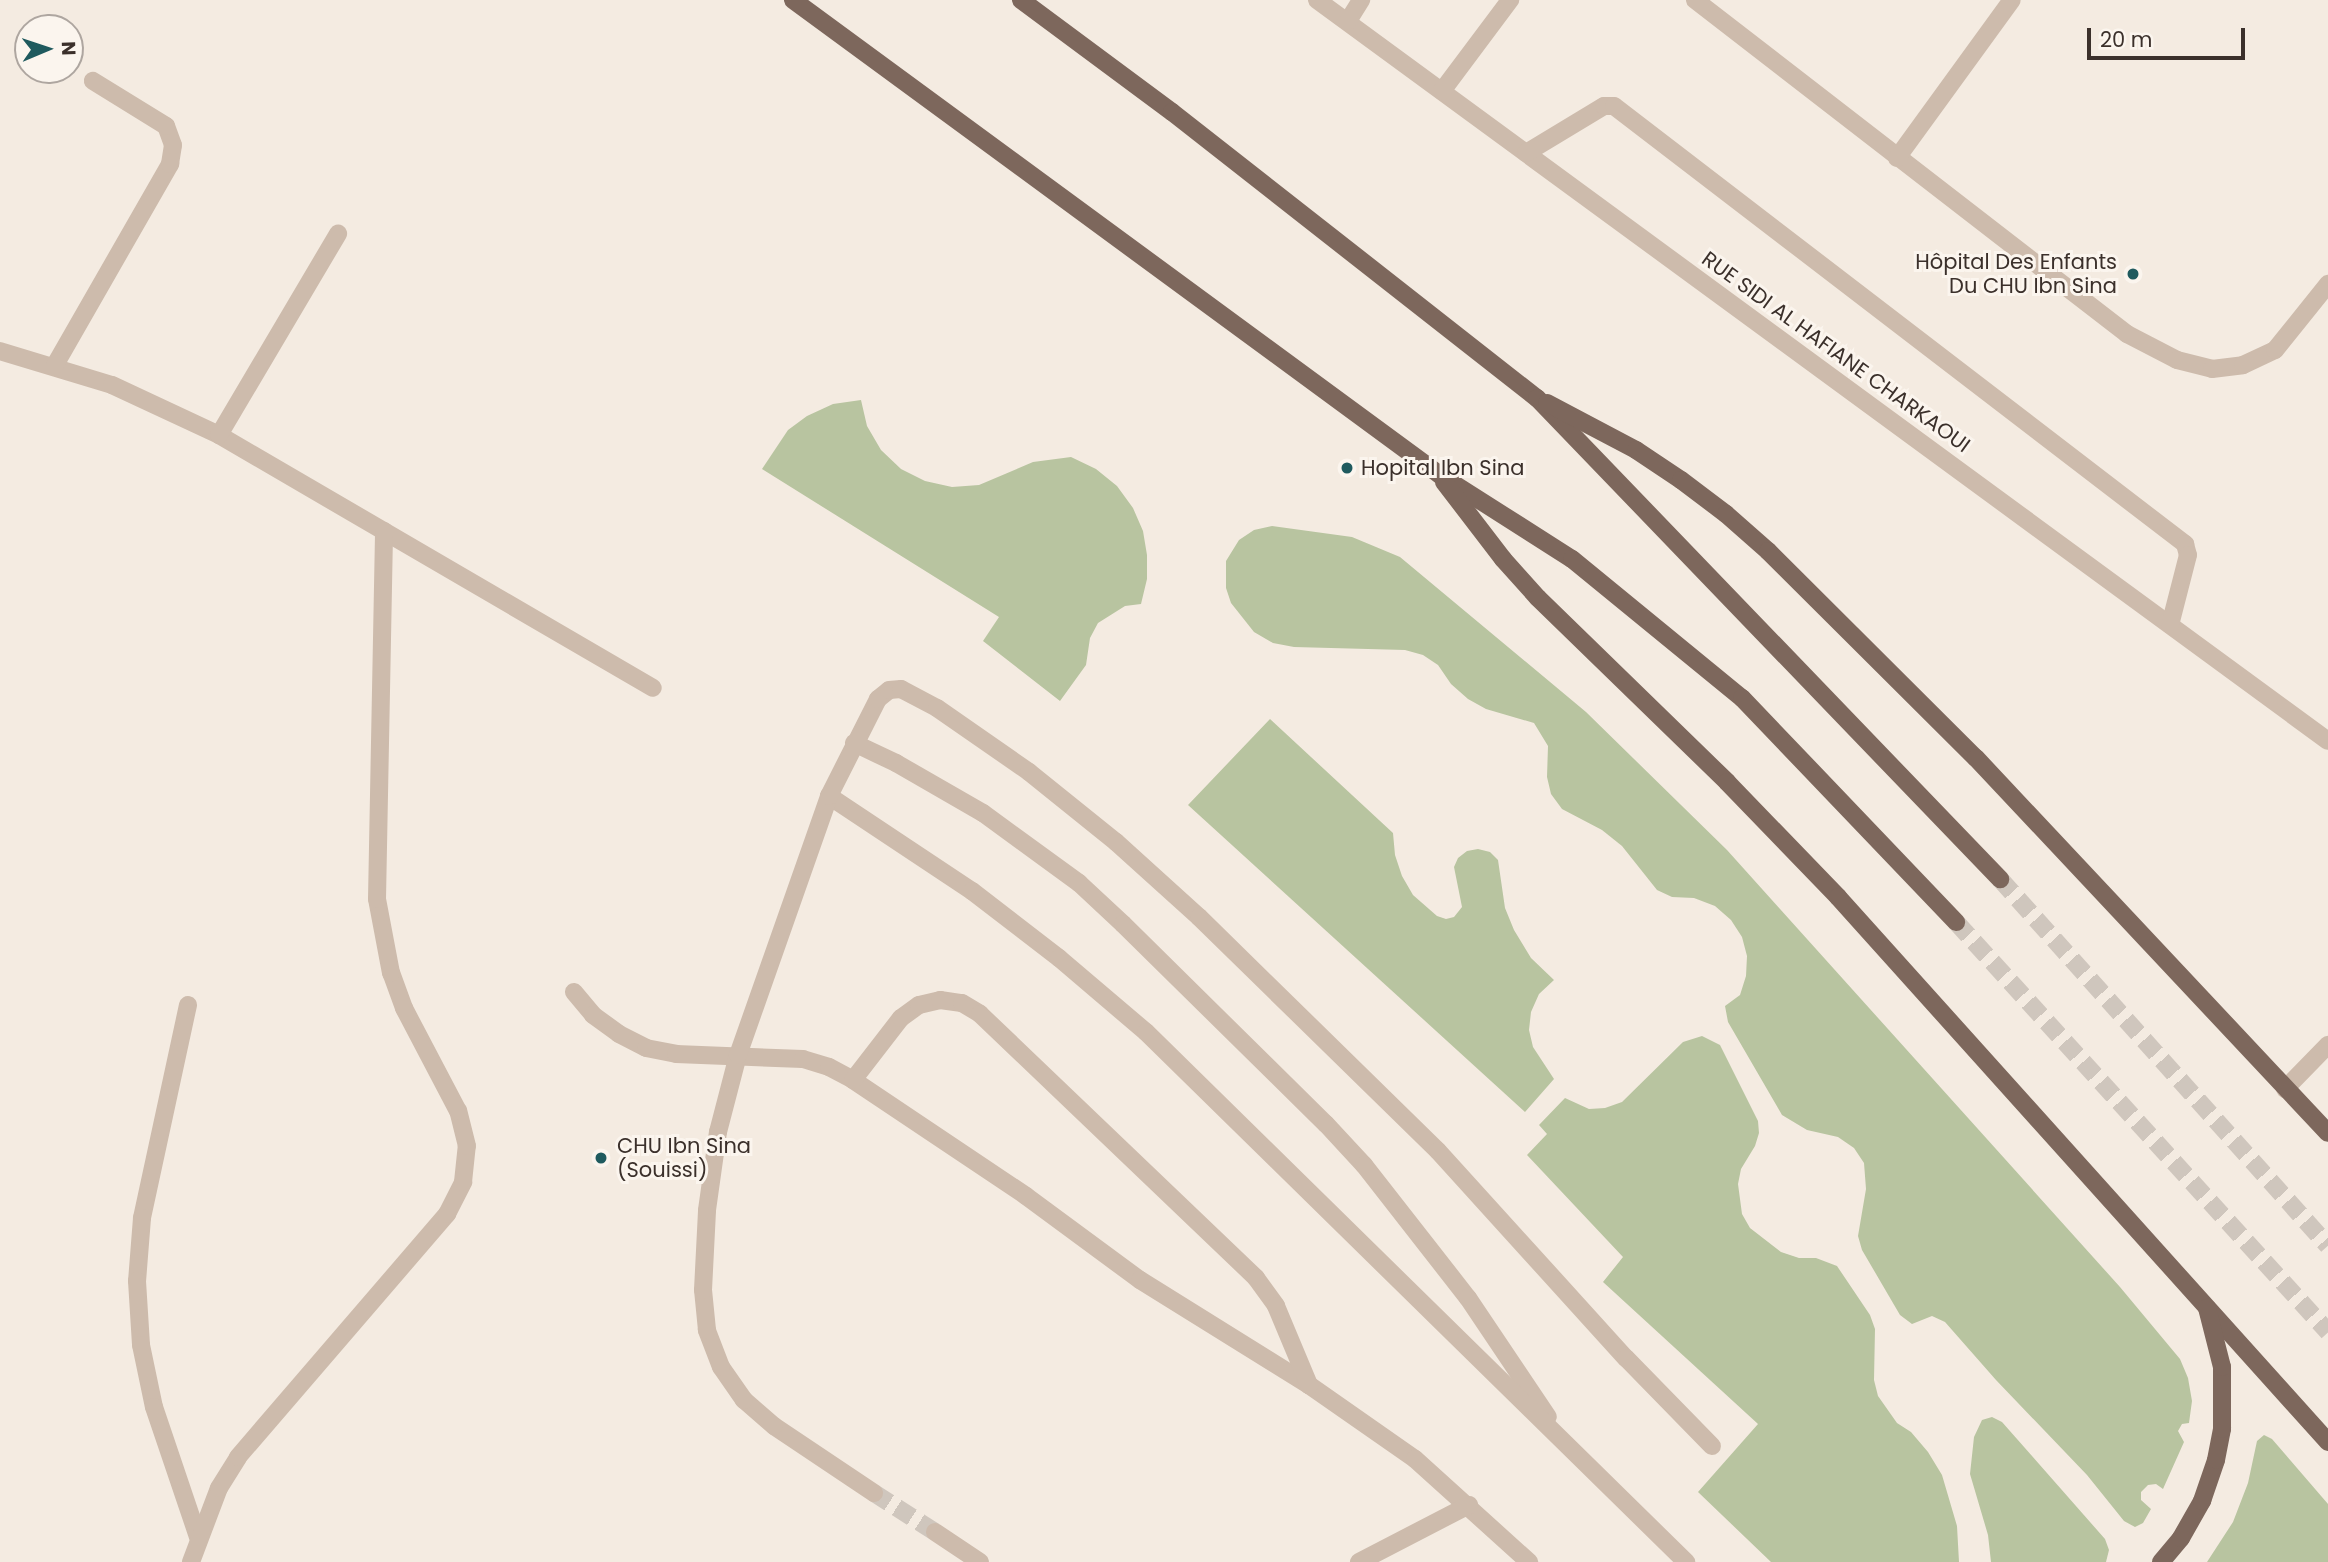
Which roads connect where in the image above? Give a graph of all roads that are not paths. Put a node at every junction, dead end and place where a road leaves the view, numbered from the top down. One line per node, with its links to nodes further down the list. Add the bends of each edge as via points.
1 (793, 0): 19 (main road)
2 (1021, 0): 17 (main road, via 1172,112)
3 (1317, 0): 8 (street, RUE SIDI AL HAFIANE CHARKAOUI)
4 (1361, 0): 8 (street)
5 (1510, 0): 10 (street)
6 (1695, 0): 12 (street)
7 (2012, 0): 12 (street)
8 (1348, 21): 10 (street, RUE SIDI AL HAFIANE CHARKAOUI)
9 (93, 81): 16 (street, via 166,126 173,145 170,164)
10 (1442, 91): 11 (street, RUE SIDI AL HAFIANE CHARKAOUI)
11 (1526, 153): 21 (street, RUE SIDI AL HAFIANE CHARKAOUI); 21 (street, via 1604,106 1614,106 2185,544 2188,555)
12 (1897, 158): 14 (street, via 2127,334 2177,360 2212,369 2243,365 2275,350)
13 (338, 234): 18 (street)
14 (2328, 284)
15 (0, 351): 16 (street)
16 (55, 365): 18 (street, via 166,408)
17 (1537, 398): 26 (main road); 33 (main road, via 1636,450 1717,507 1768,551 1976,758)
18 (219, 435): 20 (street)
19 (1440, 475): 27 (main road, via 1572,559 1742,698); 35 (main road, via 1538,598 1838,897)
20 (384, 531): 22 (street); 43 (street, via 377,900 391,973 404,1008 457,1111 467,1146 464,1182 447,1214 238,1457)
21 (2170, 625): 23 (street, RUE SIDI AL HAFIANE CHARKAOUI)
22 (653, 688)
23 (2328, 741)
24 (854, 744): 25 (street); 38 (street, via 878,699 888,691 913,692 1029,772 1116,842 1296,1009 1438,1151); 39 (street, via 983,813 1079,883 1316,1114 1371,1174 1468,1297)
25 (829, 796): 31 (street); 39 (street, via 972,891 1146,1032)
26 (2000, 878)
27 (1956, 922)
28 (574, 992): 31 (street, via 593,1015 646,1048 676,1054)
29 (188, 1004): 43 (street, via 142,1218 137,1281 141,1345 154,1407)
30 (2328, 1045): 33 (street)
31 (738, 1055): 32 (street, via 803,1059); 40 (street, via 718,1132 707,1210 703,1290 707,1330 721,1367 744,1400 774,1426)
32 (853, 1080): 36 (street, via 1026,1196 1140,1280); 36 (street, via 901,1018 919,1005 940,1000 962,1003 980,1014 1256,1278 1276,1306)
33 (2285, 1089): 34 (main road)
34 (2328, 1133)
35 (2206, 1305): 37 (main road); 49 (main road, via 2222,1367 2217,1460 2202,1501)
36 (1309, 1385): 41 (street, via 1415,1459)
37 (2328, 1442)
38 (1712, 1446)
39 (1567, 1447): 48 (street)
40 (874, 1493)
41 (1469, 1505): 46 (street); 47 (street)
42 (934, 1532): 45 (street)
43 (198, 1537): 44 (street)
44 (191, 1562)
45 (980, 1562)
46 (1359, 1562)
47 (1529, 1562)
48 (1686, 1562)
49 (2161, 1562)

